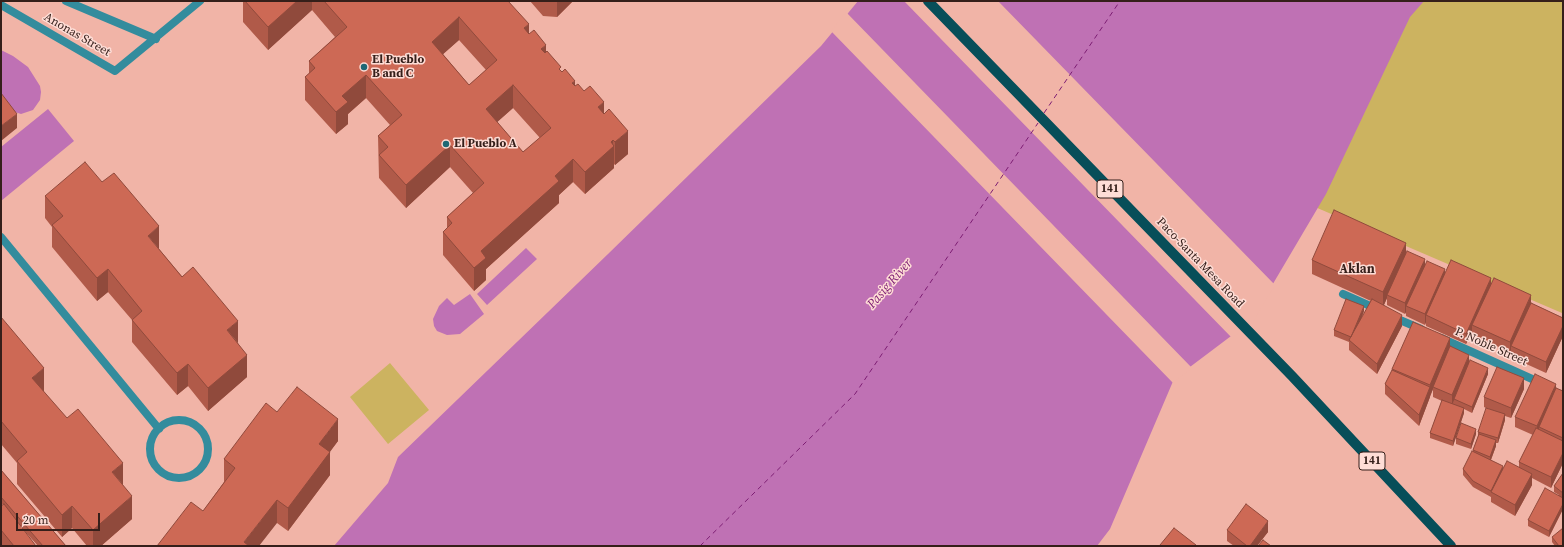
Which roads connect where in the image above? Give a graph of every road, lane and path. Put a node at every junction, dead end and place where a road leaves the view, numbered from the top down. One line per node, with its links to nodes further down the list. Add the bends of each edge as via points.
1 (66, 1): 5 (street, Anonas Street)
2 (200, 1): 5 (street)
3 (928, 1): 10 (main road, Paco-Santa Mesa Road / 141, via 1292,376)
4 (1, 5): 5 (street, Anonas Street, via 115,71)
5 (156, 38)
6 (1, 237): 9 (street)
7 (1343, 294): 8 (street, P. Noble Street)
8 (1549, 386)
9 (159, 429): 9 (street, via 151,441 150,451 157,468 164,475 183,478 199,470 206,458 208,444 199,428 190,422 171,421)
10 (1451, 546)

